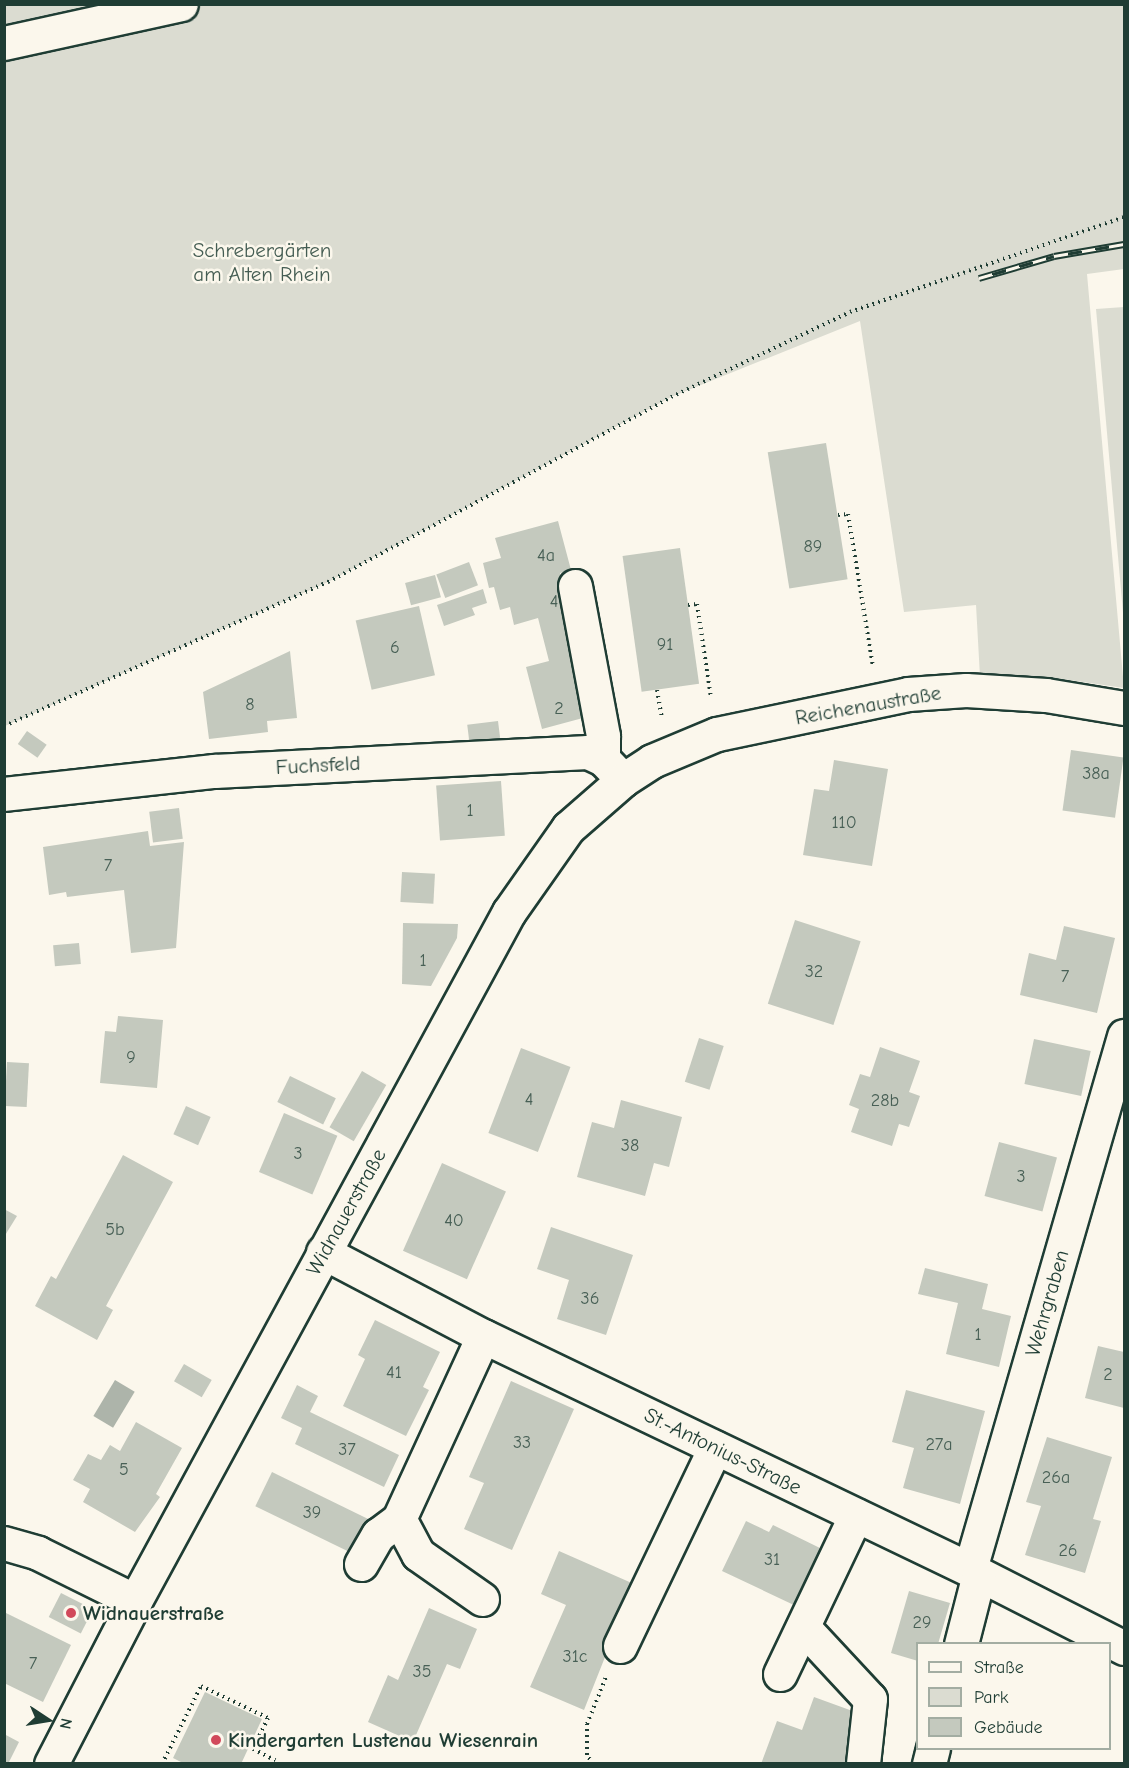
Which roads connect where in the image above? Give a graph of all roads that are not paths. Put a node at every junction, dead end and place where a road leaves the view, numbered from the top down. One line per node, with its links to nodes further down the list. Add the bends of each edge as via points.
1 (182, 4): 2 (street)
2 (4, 43)
3 (575, 585): 5 (street, via 603,736)
4 (1125, 708): 5 (street, Reichenaustraße, via 1046,695 966,690 908,694 717,734 652,761)
5 (613, 769): 6 (street, Fuchsfeld, via 588,752 281,767); 8 (street, Widnauerstraße, via 509,912)
6 (4, 794)
7 (1125, 1036): 15 (street, Wehrgraben)
8 (324, 1252): 9 (street, St.-Antonius-Straße); 17 (street, Widnauerstraße)
9 (483, 1336): 10 (street, St.-Antonius-Straße); 12 (street)
10 (715, 1448): 11 (street, St.-Antonius-Straße); 20 (street)
11 (856, 1515): 15 (street, St.-Antonius-Straße); 18 (street)
12 (399, 1519): 14 (street, via 378,1535); 16 (street, via 418,1554)
13 (4, 1543): 17 (street, via 38,1553)
14 (361, 1564)
15 (974, 1572): 19 (street, Wehrgraben); 21 (street, St.-Antonius-Straße)
16 (482, 1599)
17 (135, 1601): 23 (street, Widnauerstraße)
18 (802, 1627): 22 (street); 24 (street, via 870,1699)
19 (961, 1642)
20 (620, 1646)
21 (1125, 1648)
22 (780, 1674)
23 (60, 1761)
24 (863, 1763)

